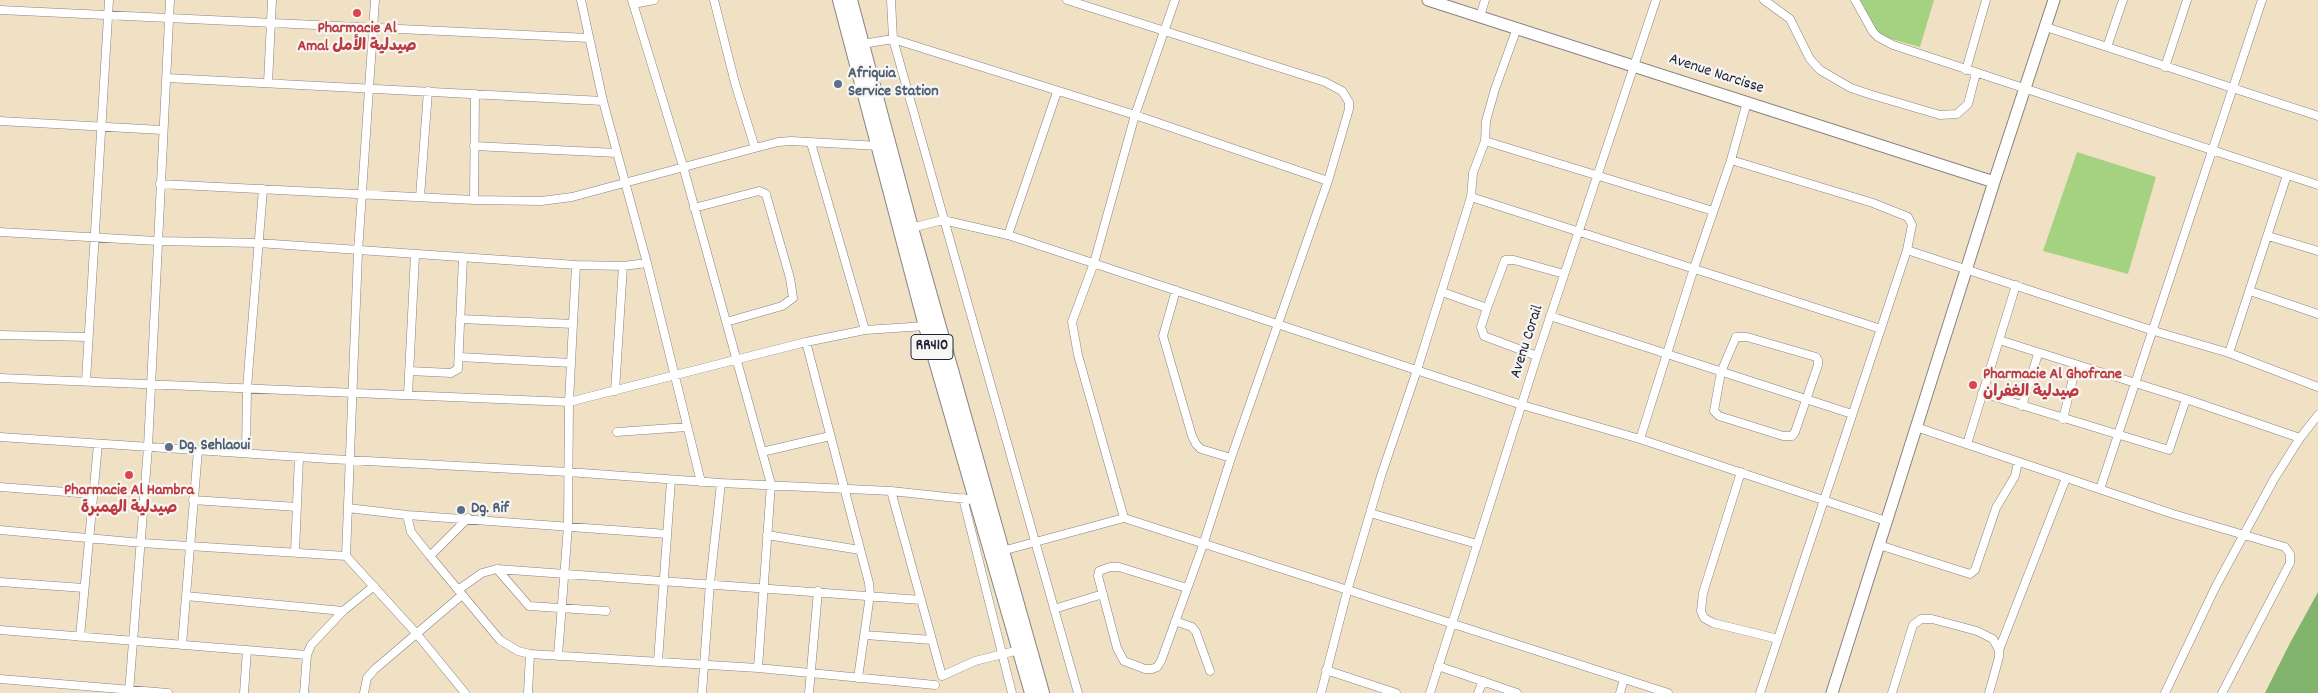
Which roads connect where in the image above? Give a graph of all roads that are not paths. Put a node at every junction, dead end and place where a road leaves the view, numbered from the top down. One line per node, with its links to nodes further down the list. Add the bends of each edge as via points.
1 (109, 0): 25 (street)
2 (170, 0): 27 (street)
3 (272, 0): 28 (street)
4 (375, 0): 30 (street)
5 (581, 0): 33 (street)
6 (654, 0): 23 (street)
7 (714, 0): 60 (street)
8 (840, 0): 59 (highway, RR410)
9 (850, 0): 35 (highway, RR410)
10 (891, 0): 34 (street)
11 (1067, 0): 32 (street)
12 (1175, 0): 32 (street)
13 (1428, 0): 26 (street, Avenue Narcisse)
14 (1485, 0): 26 (street)
15 (1656, 0): 37 (street, Avenu Corail)
16 (1764, 0): 40 (street, via 1790,19 1810,59 1820,70 1851,88 1940,115 1957,114 1968,104)
17 (1855, 0): 39 (street, via 1878,37)
18 (1986, 0): 39 (street)
19 (2054, 0): 29 (street)
20 (2122, 0): 36 (street)
21 (2187, 0): 38 (street)
22 (2262, 0): 44 (street)
23 (633, 2): 64 (street)
24 (0, 10): 25 (street)
25 (108, 16): 27 (street); 54 (street)
26 (1480, 16): 31 (street, Avenue Narcisse)
27 (169, 19): 28 (street); 41 (street)
28 (271, 23): 30 (street); 42 (street)
29 (2046, 27): 36 (street); 45 (street)
30 (373, 28): 33 (street); 43 (street)
31 (1517, 28): 37 (street, Avenue Narcisse); 56 (street, via 1495,89 1486,121)
32 (1164, 31): 51 (street); 68 (street, via 1325,82 1342,91 1349,109)
33 (589, 38): 49 (street)
34 (893, 39): 35 (street); 47 (street); 79 (street)
35 (862, 44): 80 (highway, RR410)
36 (2107, 47): 38 (street)
37 (1634, 65): 50 (street, Avenue Narcisse); 65 (street, Avenu Corail)
38 (2165, 67): 44 (street)
39 (1966, 70): 40 (street)
40 (1976, 73): 45 (street)
41 (167, 78): 42 (street); 55 (street)
42 (268, 83): 43 (street)
43 (370, 88): 46 (street); 73 (street)
44 (2233, 88): 52 (street); 62 (street)
45 (2026, 90): 62 (street); 69 (street)
46 (428, 91): 48 (street); 74 (street)
47 (1057, 92): 51 (street); 83 (street)
48 (475, 94): 49 (street); 58 (street)
49 (603, 100): 61 (street)
50 (1747, 102): 63 (street); 69 (street, Avenue Narcisse)
51 (1135, 116): 68 (street); 94 (street)
52 (2318, 116)
53 (0, 121): 54 (street)
54 (101, 128): 55 (street); 85 (street)
55 (162, 130): 70 (street)
56 (1485, 141): 65 (street); 75 (street, via 1473,173)
57 (811, 143): 59 (street); 60 (street, via 778,142); 113 (street)
58 (474, 146): 61 (street); 76 (street)
59 (878, 146): 111 (highway, RR410)
60 (755, 148): 64 (street)
61 (617, 152): 67 (street)
62 (2213, 152): 66 (street); 114 (street)
63 (1731, 160): 78 (street); 88 (street, via 1873,203 1908,217 1912,225)
64 (682, 166): 67 (street); 77 (street)
65 (1597, 175): 78 (street); 81 (street, Avenu Corail)
66 (2287, 175): 71 (street); 84 (street)
67 (625, 181): 76 (street, via 559,200); 93 (street)
68 (1328, 181): 109 (street)
69 (1994, 182): 98 (street)
70 (160, 184): 72 (street); 86 (street)
71 (2318, 185)
72 (263, 189): 73 (street); 87 (street)
73 (362, 194): 74 (street); 90 (street)
74 (420, 197): 76 (street)
75 (1471, 197): 81 (street); 103 (street)
76 (474, 200)
77 (694, 208): 108 (street); 108 (street, via 759,191 766,194 790,278 793,298 782,306)
78 (1713, 211): 97 (street)
79 (943, 220): 80 (street); 83 (street); 195 (street)
80 (911, 228): 202 (highway, RR410)
81 (1578, 230): 97 (street); 99 (street, Avenu Corail)
82 (0, 232): 85 (street)
83 (1008, 235): 94 (street)
84 (2268, 236): 89 (street); 102 (street)
85 (94, 237): 86 (street); 116 (street)
86 (157, 241): 87 (street); 133 (street)
87 (258, 243): 90 (street); 136 (street)
88 (1907, 250): 98 (street); 112 (street)
89 (2318, 251)
90 (358, 252): 91 (street); 138 (street)
91 (415, 255): 92 (street); 128 (street)
92 (463, 258): 95 (street); 107 (street)
93 (647, 263): 96 (street); 130 (street)
94 (1094, 263): 101 (street); 187 (street, via 1072,322 1073,332)
95 (576, 265): 96 (street); 110 (street)
96 (623, 266): 137 (street)
97 (1694, 268): 112 (street); 120 (street)
98 (1966, 269): 100 (street); 150 (street)
99 (1564, 274): 104 (street, via 1505,260); 106 (street, Avenu Corail)
100 (2016, 285): 114 (street); 117 (street)
101 (1176, 290): 109 (street); 164 (street, via 1163,336 1192,436 1201,449)
102 (2250, 291): 105 (street); 119 (street)
103 (1442, 292): 104 (street); 127 (street)
104 (1487, 308): 122 (street, via 1481,327 1484,336)
105 (2318, 314)
106 (1550, 316): 120 (street); 122 (street, Avenu Corail)
107 (460, 319): 110 (street); 123 (street)
108 (726, 322): 124 (street)
109 (1277, 323): 127 (street); 164 (street)
110 (573, 324): 125 (street)
111 (926, 326): 113 (street); 179 (highway, RR410)
112 (1881, 329): 146 (street)
113 (865, 330): 118 (street)
114 (2154, 331): 119 (street); 134 (street)
115 (0, 335): 116 (street)
116 (88, 337): 132 (street)
117 (1999, 340): 121 (street); 139 (street)
118 (806, 342): 124 (street); 152 (street)
119 (2229, 353): 135 (street)
120 (1667, 354): 129 (street); 156 (street)
121 (2038, 354): 126 (street); 145 (street)
122 (1537, 356): 144 (street, Avenu Corail)
123 (459, 357): 125 (street); 128 (street, via 455,372)
124 (737, 360): 130 (street); 161 (street)
125 (571, 363): 143 (street)
126 (2076, 366): 134 (street); 148 (street)
127 (1417, 370): 144 (street); 184 (street)
128 (409, 371): 140 (street)
129 (1721, 372): 141 (street); 141 (street, via 1714,406 1719,416 1792,436); 141 (street, via 1734,340 1739,336 1816,357 1818,365)
130 (674, 375): 137 (street); 149 (street)
131 (0, 378): 132 (street)
132 (86, 381): 133 (street)
133 (152, 384): 136 (street); 159 (street)
134 (2136, 384): 142 (street); 153 (street)
135 (2318, 387)
136 (247, 388): 138 (street); 162 (street)
137 (615, 392): 143 (street)
138 (354, 393): 140 (street); 165 (street)
139 (1982, 393): 145 (street); 158 (street)
140 (408, 395): 143 (street)
141 (1806, 399): 146 (street)
142 (2186, 399): 153 (street, via 2169,450); 155 (street)
143 (569, 402): 167 (street)
144 (1522, 405): 156 (street); 197 (street, Avenu Corail)
145 (2022, 406): 148 (street)
146 (1852, 414): 180 (street)
147 (2318, 415): 155 (street)
148 (2063, 419): 153 (street)
149 (687, 427): 151 (street); 171 (street)
150 (1916, 427): 158 (street); 188 (street)
151 (616, 432)
152 (830, 436): 161 (street); 176 (street)
153 (2118, 436): 175 (street)
154 (0, 437): 157 (street)
155 (2300, 438): 192 (street)
156 (1640, 439): 168 (street)
157 (98, 444): 159 (street); 178 (street)
158 (1967, 444): 166 (street)
159 (148, 447): 160 (street); 196 (street)
160 (198, 450): 162 (street); 181 (street)
161 (762, 452): 173 (street)
162 (246, 453): 163 (street)
163 (299, 457): 165 (street); 182 (street)
164 (1231, 458): 198 (street)
165 (349, 460): 167 (street); 183 (street)
166 (2018, 462): 169 (street); 199 (street, via 2015,476 1996,508 1975,570 1970,574)
167 (568, 472): 170 (street); 189 (street)
168 (1741, 472): 180 (street); 232 (street, via 1701,611 1704,618 1713,623)
169 (2066, 478): 175 (street); 238 (street)
170 (671, 480): 171 (street); 191 (street)
171 (701, 482): 172 (street)
172 (721, 483): 173 (street); 210 (street)
173 (771, 484): 176 (street); 193 (street)
174 (0, 486): 178 (street)
175 (2100, 489): 192 (street)
176 (844, 490): 177 (street); 201 (street)
177 (891, 491): 179 (street); 221 (street)
178 (93, 494): 194 (street)
179 (969, 499): 237 (highway, RR410); 241 (street)
180 (1824, 499): 188 (street); 232 (street)
181 (194, 500): 182 (street); 200 (street)
182 (297, 507): 203 (street)
183 (348, 508): 185 (street); 204 (street)
184 (1370, 513): 197 (street); 215 (street)
185 (407, 515): 186 (street); 205 (street, via 411,532)
186 (468, 518): 189 (street); 205 (street)
187 (1124, 518): 195 (street); 198 (street)
188 (1886, 521): 199 (street)
189 (568, 526): 191 (street); 207 (street)
190 (0, 530): 194 (street)
191 (668, 534): 208 (street)
192 (2245, 534): 281 (street, via 2212,593); 282 (street, via 2285,547 2290,554 2290,563)
193 (767, 535): 201 (street); 213 (street)
194 (89, 538): 196 (street); 212 (street)
195 (1034, 541): 202 (street); 223 (street)
196 (142, 543): 200 (street); 234 (street)
197 (1477, 544): 227 (street, Avenu Corail)
198 (1203, 545): 214 (street); 215 (street)
199 (1879, 545): 278 (street)
200 (190, 546): 203 (street); 220 (street)
201 (860, 550): 219 (street)
202 (1002, 551): 269 (highway, RR410)
203 (294, 552): 204 (street)
204 (346, 556): 211 (street)
205 (430, 556): 217 (street)
206 (497, 569): 207 (street); 217 (street, via 482,572); 222 (street, via 529,606)
207 (564, 575): 208 (street); 222 (street)
208 (665, 580): 210 (street); 243 (street)
209 (0, 582): 212 (street)
210 (710, 583): 213 (street); 244 (street)
211 (374, 586): 224 (street); 229 (street)
212 (84, 588): 231 (street)
213 (764, 588): 216 (street); 246 (street)
214 (1187, 588): 218 (street, via 1110,567 1099,571); 226 (street)
215 (1348, 588): 227 (street); 247 (street)
216 (818, 591): 219 (street); 249 (street)
217 (460, 592): 229 (street); 239 (street, via 500,640)
218 (1103, 594): 223 (street); 226 (street, via 1117,648 1124,661 1131,664 1145,669 1157,667)
219 (870, 595): 221 (street); 230 (street)
220 (186, 596): 224 (street); 235 (street)
221 (921, 600): 233 (street)
222 (562, 609): 225 (street); 242 (street)
223 (1054, 609): 270 (street)
224 (343, 610): 240 (street, via 310,645)
225 (606, 611)
226 (1175, 621): 248 (street, via 1192,627 1196,632)
227 (1452, 623): 245 (street, Avenu Corail); 253 (street)
228 (0, 630): 231 (street)
229 (416, 633): 261 (street, via 370,673); 262 (street)
230 (865, 635): 233 (street); 251 (street)
231 (80, 637): 234 (street)
232 (1778, 639): 277 (street)
233 (932, 640): 250 (street)
234 (133, 642): 235 (street); 256 (street)
235 (182, 645): 236 (street)
236 (247, 650): 240 (street); 259 (street)
237 (1019, 650): 241 (street); 268 (highway, RR410)
238 (1999, 650): 279 (street, via 1993,640 1977,631 1921,619 1908,638); 280 (street)
239 (530, 654): 242 (street); 263 (street)
240 (307, 655): 260 (street)
241 (1001, 655): 250 (street, via 975,661); 267 (street)
242 (558, 656): 243 (street)
243 (658, 661): 244 (street)
244 (703, 664): 246 (street); 264 (street)
245 (1438, 666): 254 (street); 273 (street, Avenu Corail)
246 (758, 668): 249 (street)
247 (1326, 670): 271 (street); 272 (street)
248 (1210, 671)
249 (812, 673): 251 (street); 265 (street)
250 (942, 676): 255 (street)
251 (858, 678): 255 (street)
252 (0, 679): 256 (street)
253 (1624, 679): 257 (street); 276 (street)
254 (1483, 682): 274 (street); 275 (street)
255 (935, 685): 266 (street)
256 (129, 691): 258 (street)
257 (1663, 692)
258 (168, 693)
259 (244, 693)
260 (304, 693)
261 (364, 693)
262 (465, 693)
263 (528, 693)
264 (702, 693)
265 (809, 693)
266 (929, 693)
267 (1012, 693)
268 (1032, 693)
269 (1042, 693)
270 (1078, 693)
271 (1321, 693)
272 (1396, 693)
273 (1430, 693)
274 (1478, 693)
275 (1517, 693)
276 (1620, 693)
277 (1760, 693)
278 (1832, 693)
279 (1892, 693)
280 (1989, 693)
281 (2165, 693)
282 (2222, 693)

